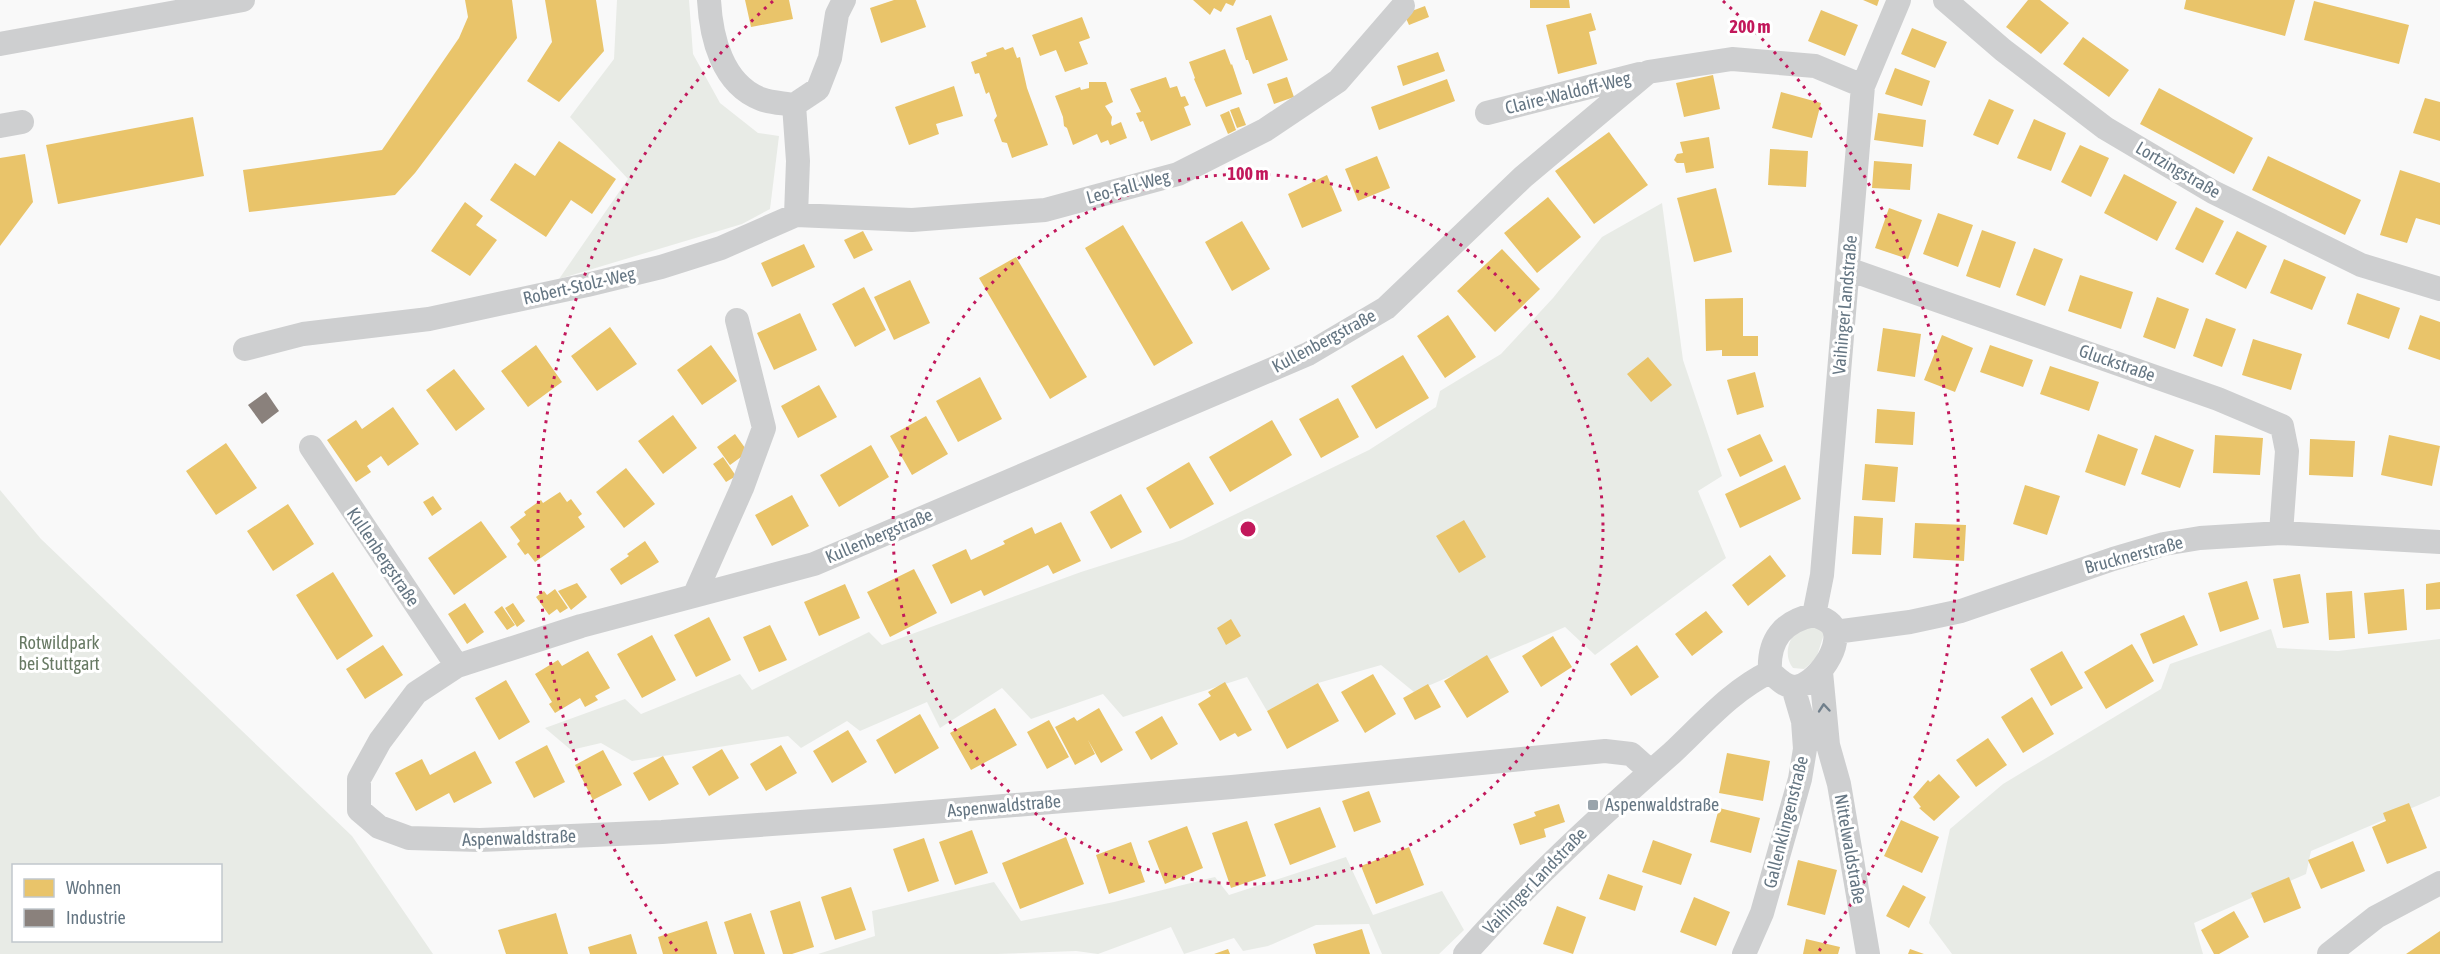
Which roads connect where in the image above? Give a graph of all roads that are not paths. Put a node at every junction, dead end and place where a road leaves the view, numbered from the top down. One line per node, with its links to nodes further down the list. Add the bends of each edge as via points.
1 (243, 0): 7 (street)
2 (709, 0): 10 (street, via 719,57 743,89 762,100)
3 (844, 0): 10 (street, via 818,89)
4 (1899, 0): 9 (street, Vaihinger Landstraße)
5 (1945, 0): 14 (street, Lortzingstraße, via 2105,128 2213,192 2361,265)
6 (1403, 6): 12 (street, Leo-Fall-Weg, via 1338,81 1264,130 1178,174 1045,210 912,220)
7 (0, 44)
8 (1648, 72): 9 (street, via 1732,59 1815,66); 11 (street, Claire-Waldoff-Weg); 20 (street, Kullenbergstraße, via 1523,177 1386,308 1308,354 814,564)
9 (1863, 86): 13 (street, Vaihinger Landstraße)
10 (794, 105): 12 (street)
11 (1487, 113)
12 (796, 215): 16 (street, Robert-Stolz-Weg, via 721,248 597,283 429,320 303,334)
13 (1848, 268): 18 (street, Gluckstraße, via 2218,399 2282,426 2286,451); 21 (street, Vaihinger Landstraße, via 1822,575)
14 (2440, 290)
15 (737, 320): 20 (street, via 764,428)
16 (245, 350)
17 (311, 447): 23 (street, Kullenbergstraße)
18 (2281, 533): 19 (street, Brucknerstraße); 22 (street, Brucknerstraße, via 2164,544 1961,611)
19 (2440, 542)
20 (695, 594): 23 (street, Kullenbergstraße)
21 (1814, 615): 22 (street, via 1831,624); 24 (street, via 1798,618 1783,630 1769,657)
22 (1835, 632): 25 (street, via 1831,656)
23 (457, 666): 29 (street, Kullenbergstraße, via 416,693 380,741 359,779)
24 (1770, 672): 26 (street); 28 (street, Vaihinger Landstraße, via 1736,693)
25 (1821, 672): 26 (street); 27 (street, Nittelwaldstraße, one-way to 25)
26 (1793, 687): 27 (street, Gallenklingenstraße)
27 (1816, 747): 32 (street, Gallenklingenstraße, via 1800,778 1762,913); 33 (street, Nittelwaldstraße, via 1839,784)
28 (1650, 771): 29 (street, Aspenwaldstraße, via 1631,754 1605,751 884,816 480,840 409,838 379,827); 31 (street, Vaihinger Landstraße, via 1555,859)
29 (359, 810)
30 (2440, 883): 34 (street, via 2376,917)
31 (1465, 954)
32 (1743, 954)
33 (1868, 954)
34 (2329, 954)

